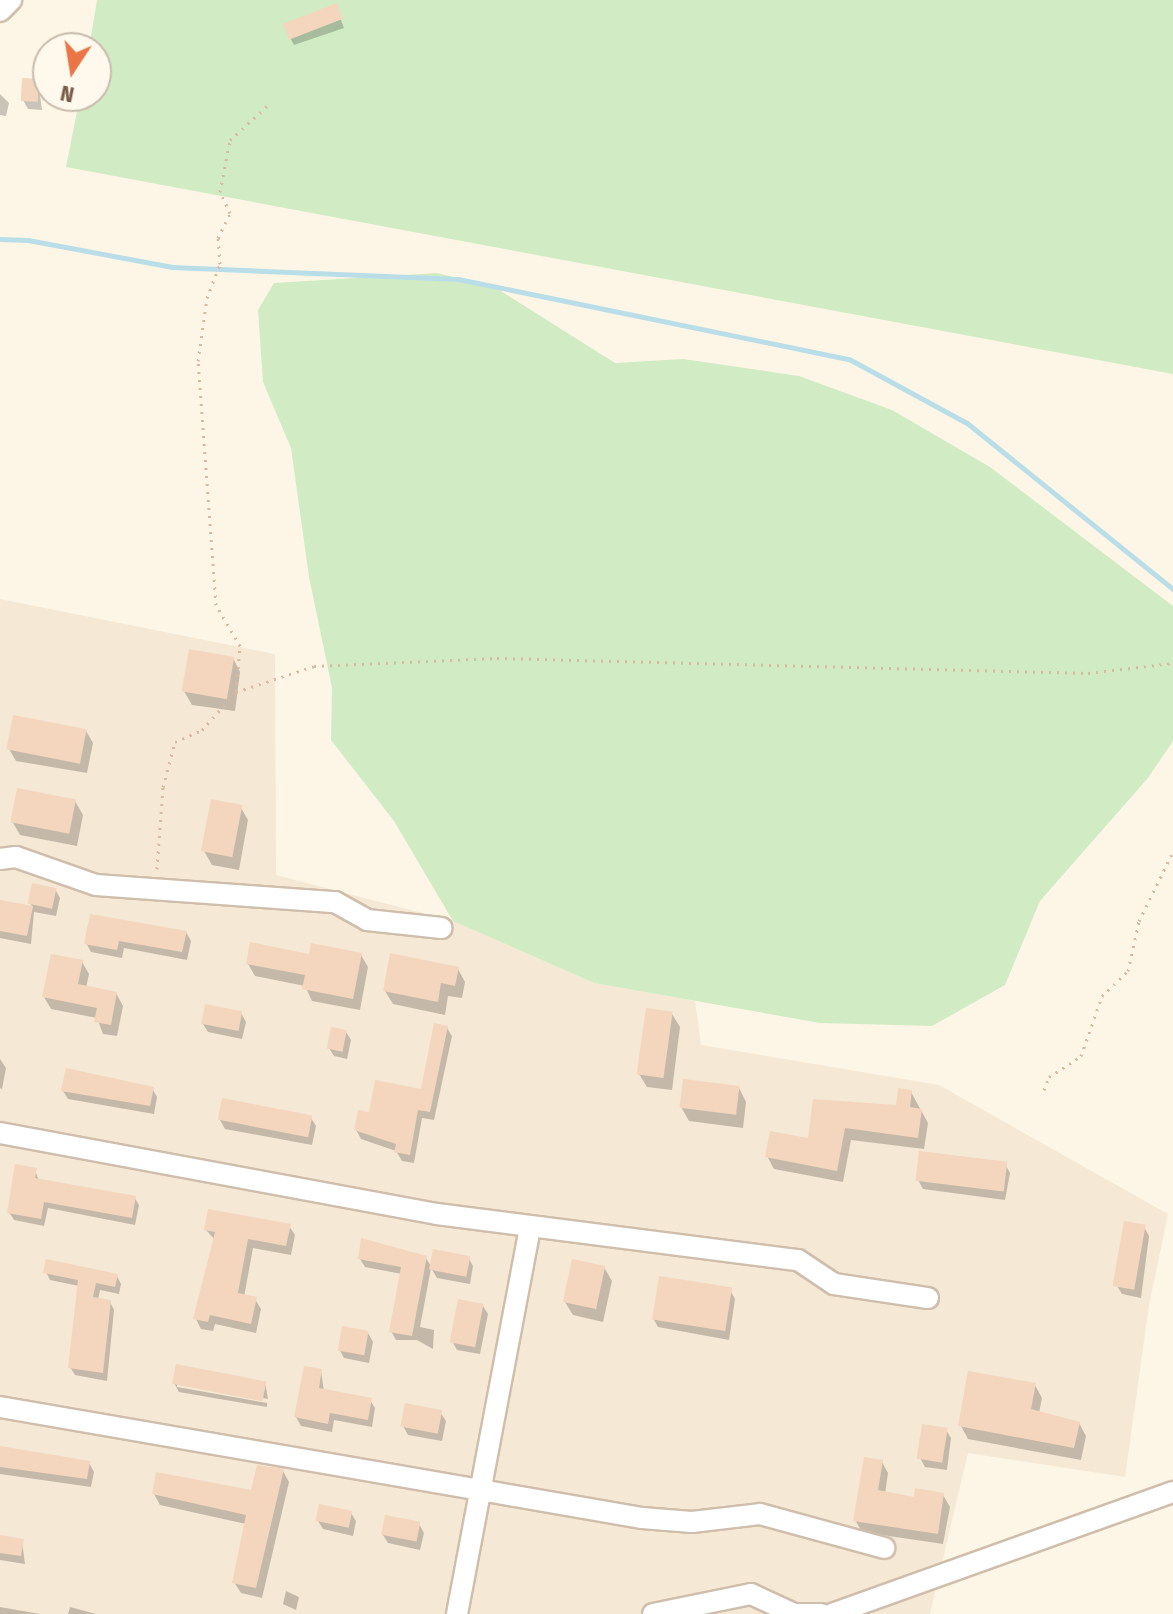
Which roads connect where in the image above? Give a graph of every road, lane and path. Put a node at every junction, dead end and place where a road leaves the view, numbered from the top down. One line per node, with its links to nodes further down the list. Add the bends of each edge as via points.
1 (11, 0): 2 (street)
2 (0, 11)
3 (267, 106): 5 (path, via 230,140 220,192 230,213 218,238 220,264 207,298 198,361 216,605 240,646)
4 (1173, 663): 5 (path, via 1088,673 497,658 314,666)
5 (236, 692): 8 (path, via 202,730 175,742 163,787)
6 (1173, 852): 10 (path, via 1139,921 1128,971 1102,996 1081,1056 1049,1077)
7 (0, 859): 8 (street, via 16,857 96,885)
8 (156, 891): 9 (street, via 335,902 367,920)
9 (442, 928)
10 (1044, 1090)
11 (0, 1133): 12 (street)
12 (530, 1227): 13 (street, via 798,1260 834,1284); 15 (street)
13 (928, 1298)
14 (0, 1407): 15 (street)
15 (481, 1490): 17 (street, via 642,1518 692,1522 760,1514); 18 (street)
16 (1173, 1492): 21 (street)
17 (884, 1548)
18 (457, 1614)
19 (653, 1614): 20 (street, via 751,1594 794,1614)
20 (821, 1614)
21 (832, 1614)

